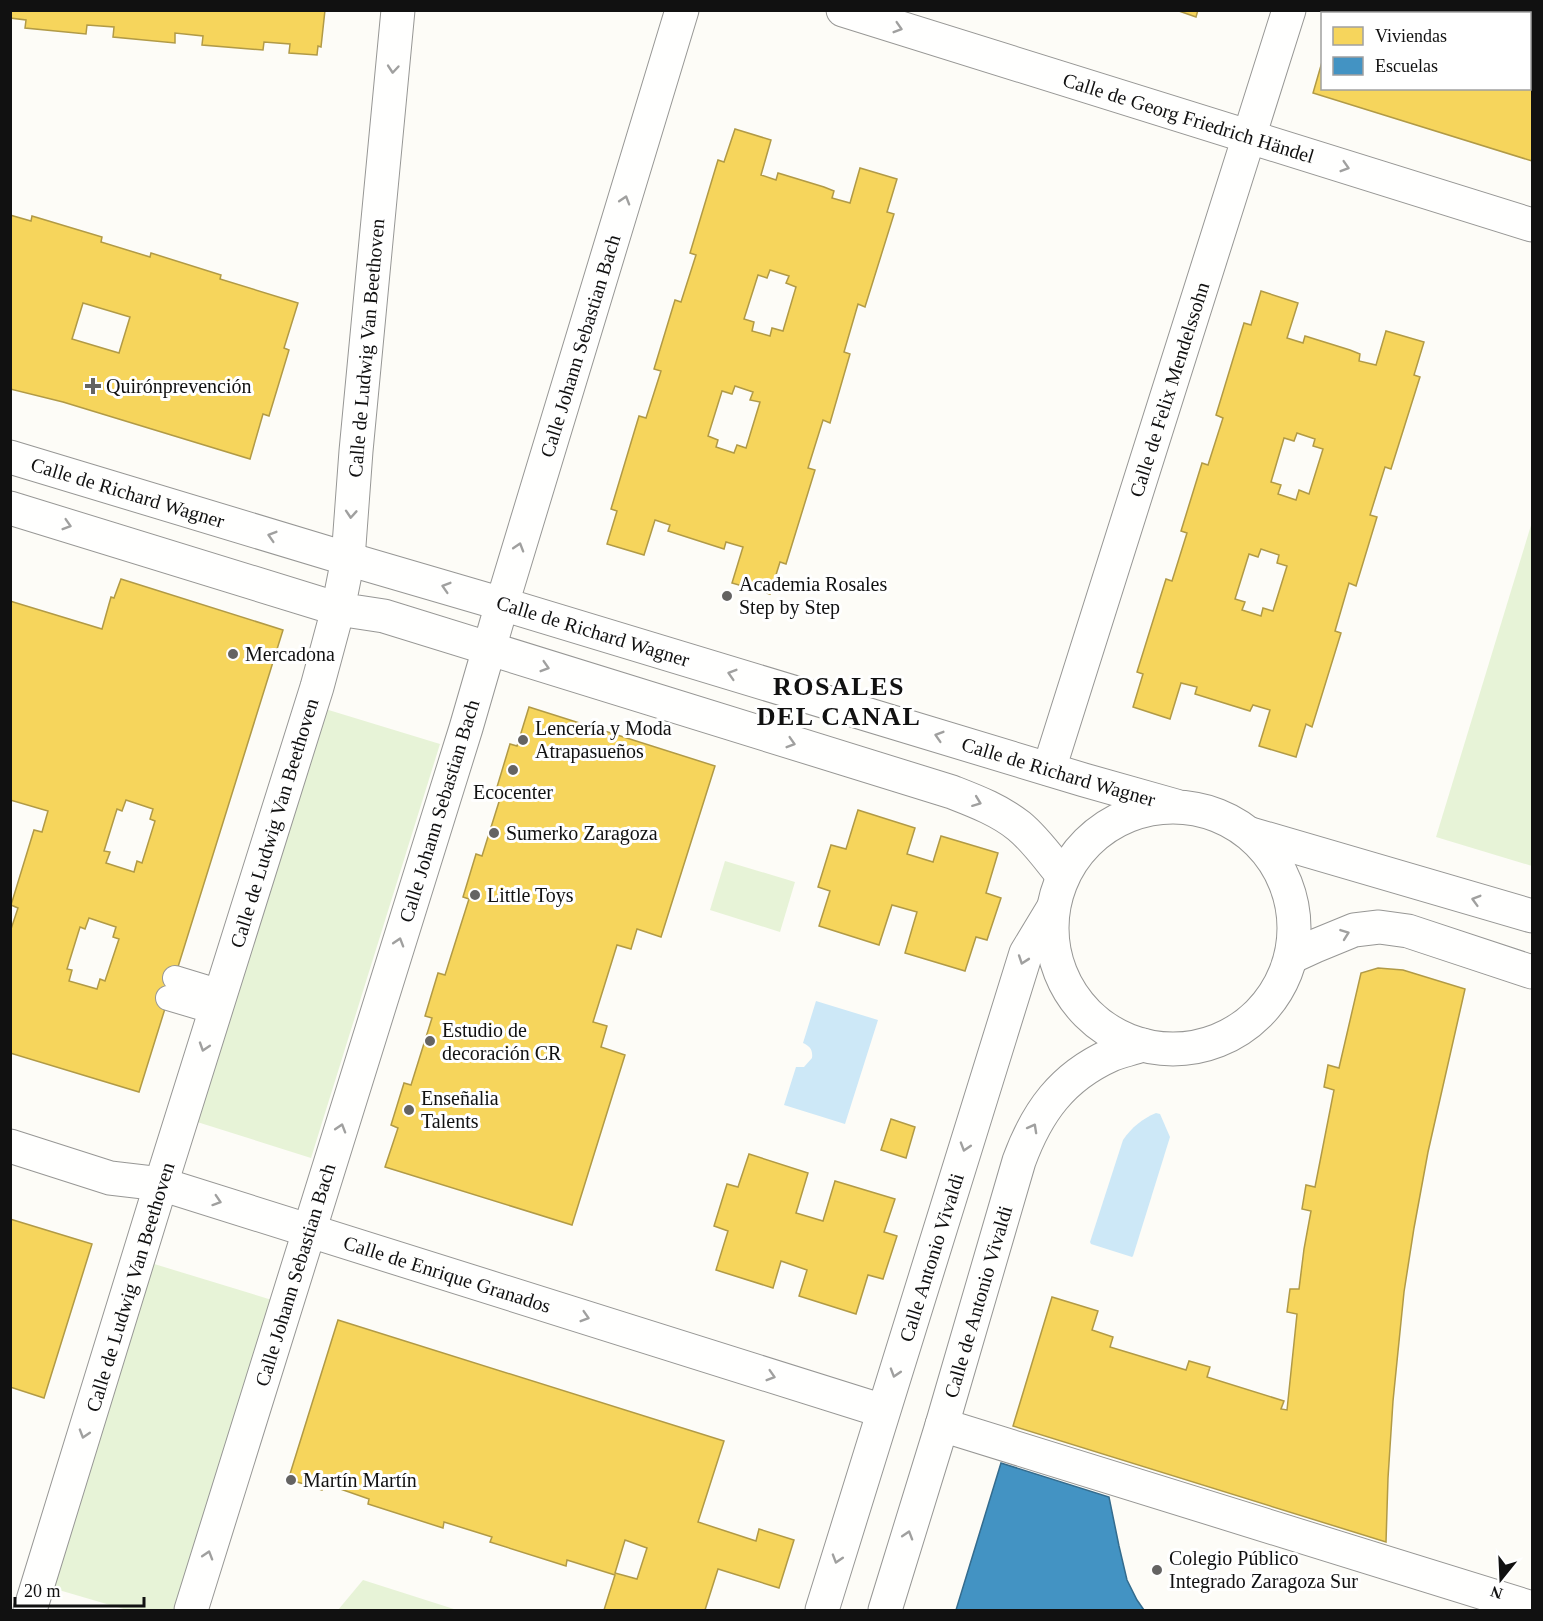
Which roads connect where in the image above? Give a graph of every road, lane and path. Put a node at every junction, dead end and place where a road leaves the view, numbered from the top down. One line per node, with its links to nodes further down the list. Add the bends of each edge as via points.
1 (398, 10): 9 (street, Calle de Ludwig Van Beethoven, one-way to 9)
2 (682, 10): 10 (street, Calle Johann Sebastian Bach, one-way to 2)
3 (843, 10): 5 (street, Calle de Georg Friedrich Händel, one-way to 5)
4 (1289, 10): 5 (street, Calle de Felix Mendelssohn)
5 (1250, 137): 6 (street, Calle de Georg Friedrich Händel, one-way to 6); 13 (street, Calle de Felix Mendelssohn)
6 (1533, 225)
7 (10, 457): 9 (street, Calle de Richard Wagner, one-way to 7)
8 (10, 508): 11 (street, one-way to 11)
9 (348, 559): 10 (street, Calle de Richard Wagner, one-way to 9); 11 (street, Calle de Ludwig Van Beethoven)
10 (502, 603): 12 (street, Calle Johann Sebastian Bach); 13 (street, Calle de Richard Wagner, one-way to 10)
11 (338, 609): 12 (street, via 384,616); 22 (street, Calle de Ludwig Van Beethoven)
12 (489, 650): 16 (street, one-way to 16, via 952,792 987,806 1019,826); 26 (street, Calle Johann Sebastian Bach, one-way to 12)
13 (1049, 769): 14 (street, Calle de Richard Wagner)
14 (1176, 806): 15 (street, via 1228,819); 16 (street, via 1148,808 1097,832)
15 (1251, 834): 18 (street, one-way to 15); 19 (street, via 1269,853 1292,901 1295,928)
16 (1063, 876): 17 (street)
17 (1052, 910): 23 (street, via 1058,968 1071,995 1090,1017 1114,1034); 27 (street, Calle Antonio Vivaldi, one-way to 27, via 1026,953)
18 (1533, 916)
19 (1291, 957): 20 (street, one-way to 20, via 1354,930 1379,927 1408,931); 23 (street, via 1274,994 1236,1032 1206,1045 1174,1049)
20 (1533, 972)
21 (171, 988): 22 (lane)
22 (218, 1002): 25 (street, Calle de Ludwig Van Beethoven, one-way to 25)
23 (1142, 1045): 28 (street, Calle de Antonio Vivaldi, one-way to 23, via 1028,1137 1043,1110 1082,1072 1111,1055)
24 (10, 1146): 25 (street, Calle de Enrique Granados, via 110,1178)
25 (161, 1184): 26 (street, Calle de Enrique Granados, one-way to 26); 30 (street, Calle de Ludwig Van Beethoven, one-way to 30)
26 (309, 1230): 27 (street, Calle de Enrique Granados, one-way to 27); 31 (street, Calle Johann Sebastian Bach, one-way to 26)
27 (883, 1411): 32 (street, Calle Antonio Vivaldi, one-way to 32)
28 (942, 1425): 29 (street); 33 (street, Calle de Antonio Vivaldi, one-way to 28)
29 (1533, 1608)
30 (30, 1611)
31 (191, 1611)
32 (822, 1611)
33 (885, 1611)

